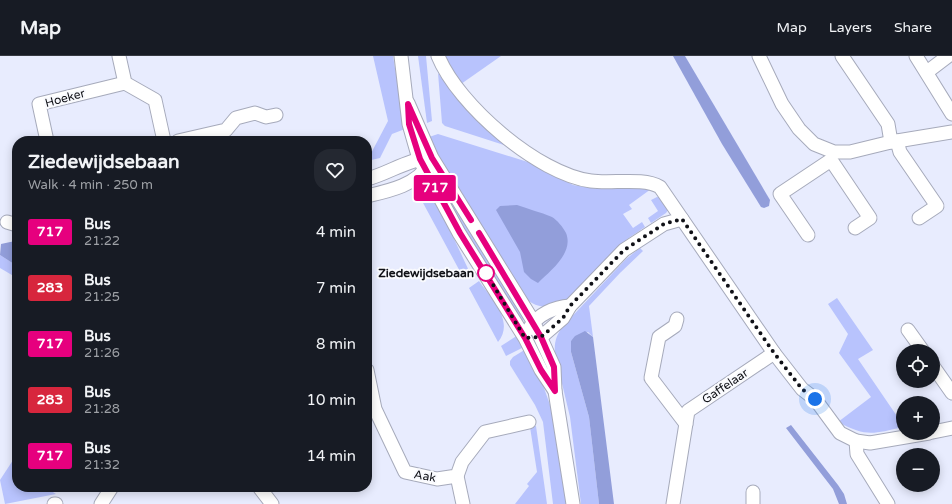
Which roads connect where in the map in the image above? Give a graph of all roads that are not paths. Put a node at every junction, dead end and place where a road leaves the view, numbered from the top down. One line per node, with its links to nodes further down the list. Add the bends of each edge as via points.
1 (119, 56): 9 (street)
2 (402, 56): 18 (street, via 408,104)
3 (438, 56): 22 (street, via 443,68 459,90 500,132 529,154 564,174 578,178 642,182 658,186)
4 (759, 56): 17 (street, via 782,104 799,128 814,144)
5 (842, 56): 16 (street, via 888,124)
6 (916, 56): 8 (street)
7 (948, 56): 8 (street)
8 (927, 72): 10 (street)
9 (125, 83): 13 (street, Hoeker, via 39,104); 14 (street, via 155,100)
10 (952, 114)
11 (276, 115): 15 (street, via 266,117 255,113 236,118 226,130)
12 (952, 132): 16 (street)
13 (47, 136)
14 (163, 136)
15 (200, 136)
16 (894, 142): 17 (street); 21 (street, via 937,206)
17 (833, 156): 23 (street, via 870,218); 24 (street, via 780,194)
18 (426, 162): 19 (street); 20 (street, via 395,189); 27 (street); 30 (street, via 460,233)
19 (372, 178)
20 (372, 195)
21 (919, 218)
22 (682, 219): 25 (street, via 664,224 624,250); 32 (street)
23 (855, 228)
24 (808, 235)
25 (570, 306): 27 (street, via 557,307); 29 (street, via 563,318)
26 (676, 319): 38 (street, via 675,326 659,337 651,378)
27 (533, 321): 29 (street); 30 (street)
28 (908, 330): 31 (street)
29 (541, 337): 30 (street); 34 (street, via 554,367)
30 (525, 338): 34 (street)
31 (918, 344)
32 (774, 353): 38 (street, Gaffelaar, via 688,411); 42 (street, via 802,389 815,399 840,433)
33 (940, 376): 35 (street)
34 (555, 391): 49 (street)
35 (952, 393)
36 (372, 394): 43 (street, Aak, via 375,409 405,472 437,479)
37 (529, 422): 43 (street, via 485,432 462,462)
38 (686, 424): 50 (street, Gaffelaar)
39 (952, 428): 40 (street)
40 (940, 431)
41 (896, 439): 42 (street, via 870,443)
42 (856, 441): 51 (street, via 856,454)
43 (457, 476): 48 (street)
44 (109, 492): 46 (street)
45 (263, 492): 47 (street)
46 (101, 504)
47 (272, 504)
48 (463, 504)
49 (573, 504)
50 (673, 504)
51 (888, 504)

